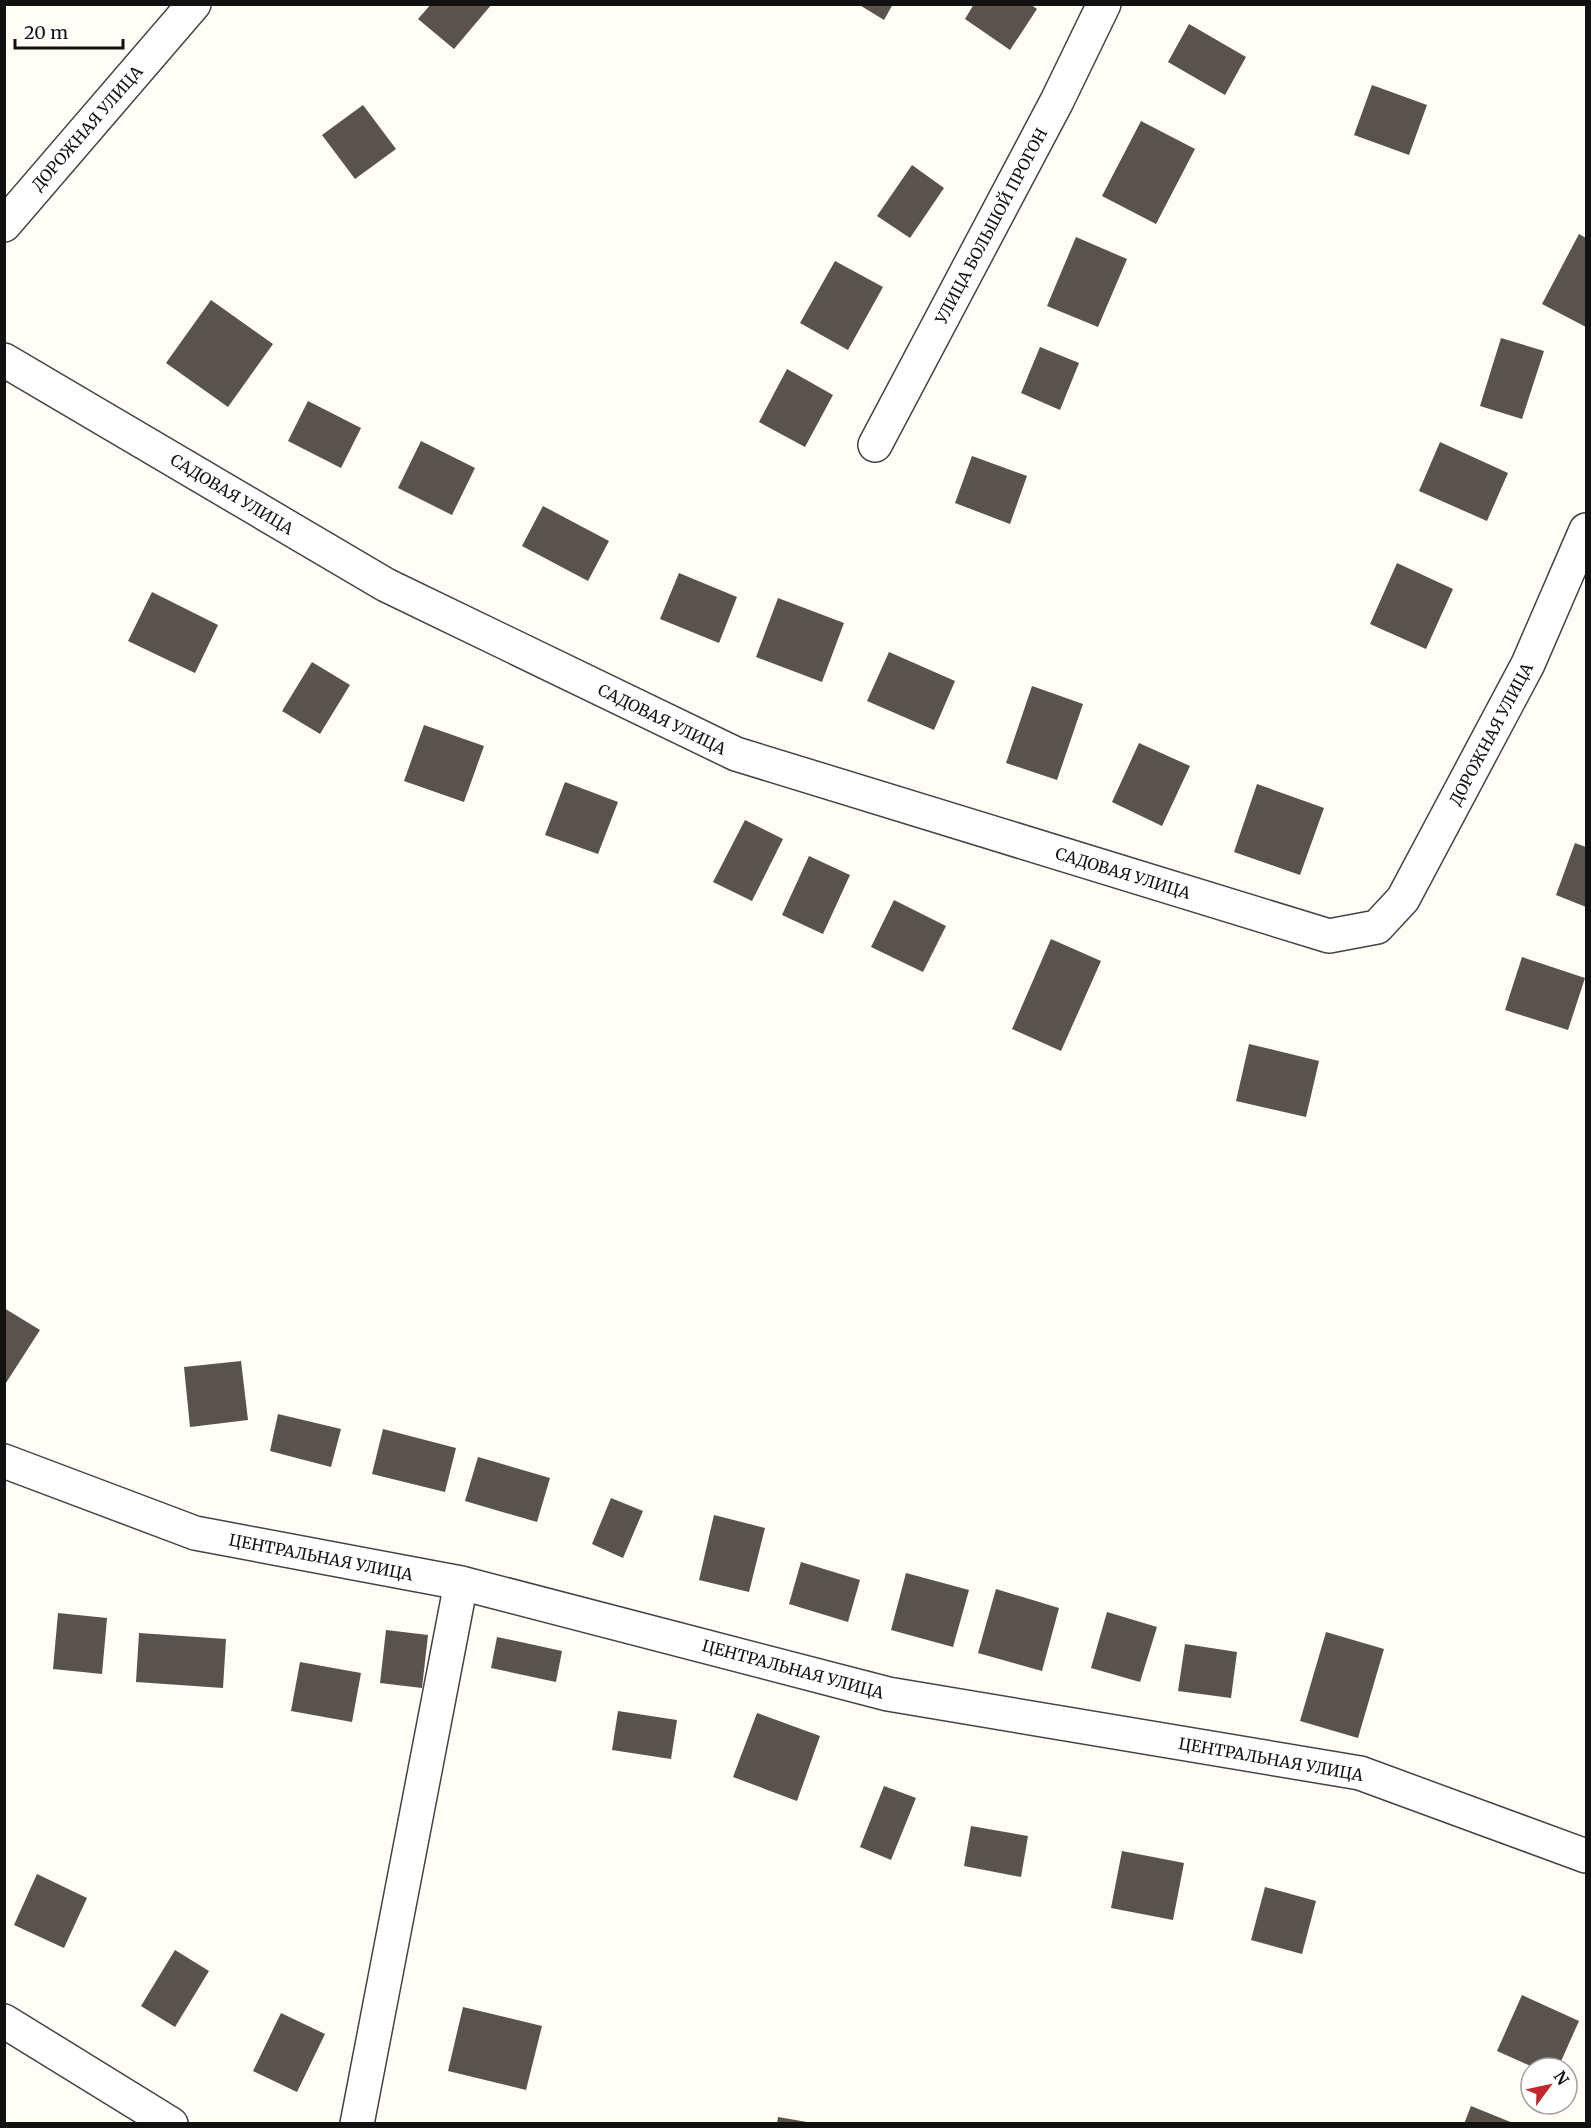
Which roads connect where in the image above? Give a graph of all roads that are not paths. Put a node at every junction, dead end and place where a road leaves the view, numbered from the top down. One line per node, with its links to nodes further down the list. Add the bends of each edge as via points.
1 (194, 4): 3 (street, ДОРОЖНАЯ УЛИЦА)
2 (1104, 4): 5 (street, УЛИЦА БОЛЬШОЙ ПРОГОН)
3 (4, 225)
4 (4, 360): 7 (street, САДОВАЯ УЛИЦА, via 386,585 736,754 1329,936)
5 (875, 446)
6 (1587, 530): 7 (street, ДОРОЖНАЯ УЛИЦА, via 1528,664 1403,899)
7 (1377, 927)
8 (4, 1461): 9 (street, ЦЕНТРАЛЬНАЯ УЛИЦА, via 195,1533)
9 (461, 1583): 10 (street, ЦЕНТРАЛЬНАЯ УЛИЦА, via 888,1694 1360,1773); 13 (street)
10 (1587, 1856)
11 (4, 2021): 12 (street)
12 (171, 2124)
13 (357, 2124)

